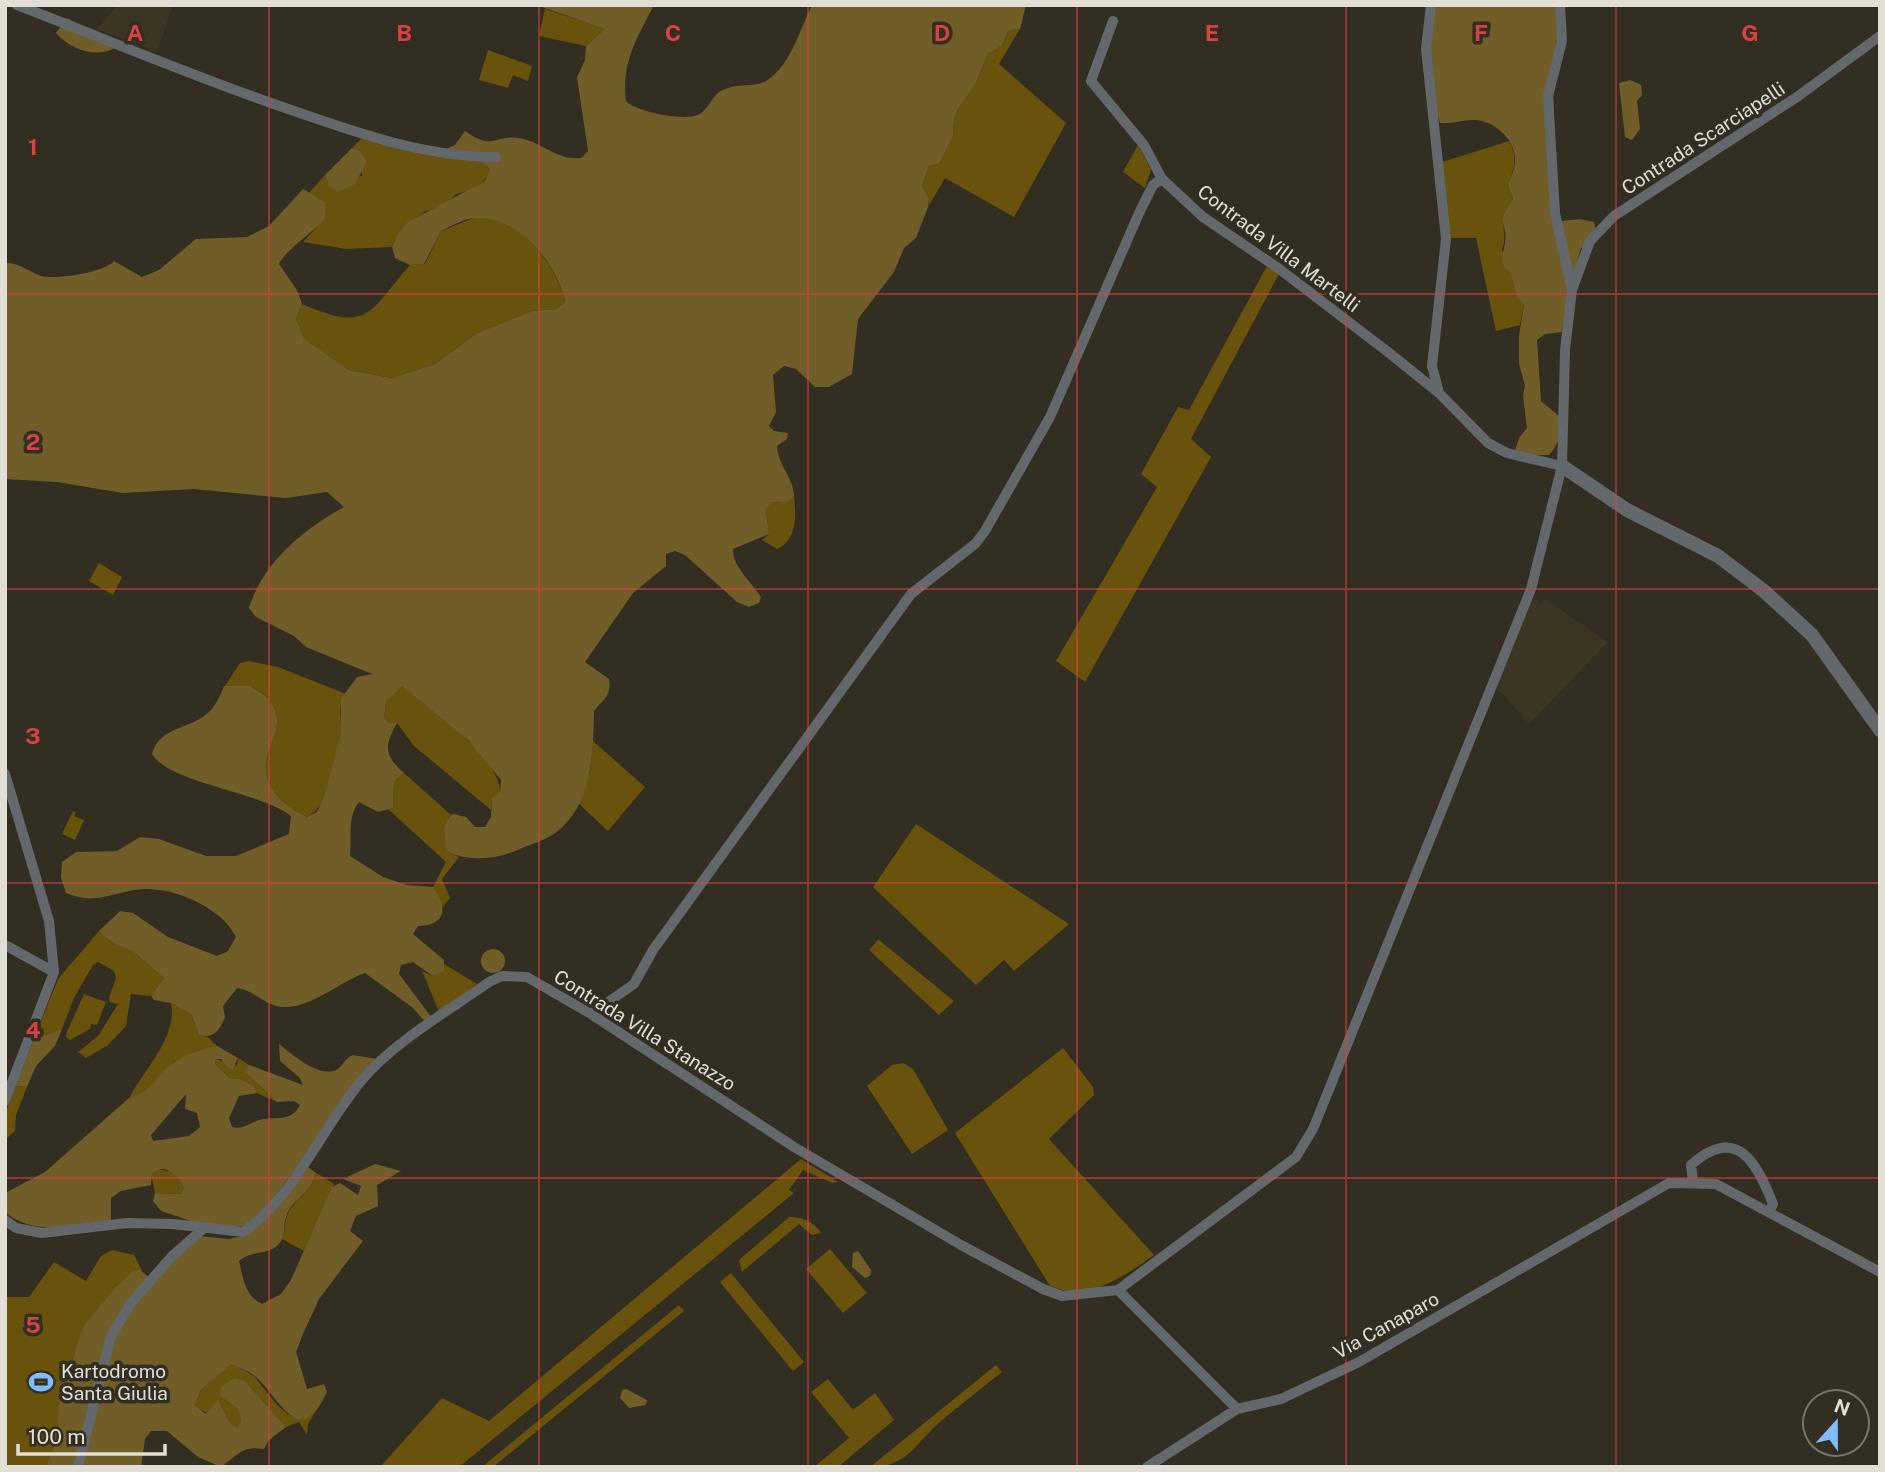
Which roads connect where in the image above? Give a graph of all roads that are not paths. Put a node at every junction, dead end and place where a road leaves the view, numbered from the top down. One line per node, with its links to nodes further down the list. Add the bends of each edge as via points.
1 (17, 5): 6 (street, via 366,136 459,157)
2 (1431, 5): 9 (street, via 1427,60 1446,239 1432,366)
3 (1560, 5): 8 (street, via 1562,41 1548,96 1555,213)
4 (1113, 21): 7 (street, Contrada Villa Martelli, via 1091,81 1144,145)
5 (1880, 36): 8 (street, Contrada Scarciapelli, via 1797,97 1614,216 1590,241)
6 (496, 157)
7 (1162, 179): 9 (street, Contrada Villa Martelli, via 1203,217 1278,268); 15 (street, via 1149,194 1050,417 985,531 911,594 653,950 634,984)
8 (1572, 290): 10 (street, via 1565,350)
9 (1439, 393): 10 (street, Contrada Villa Martelli, via 1488,443 1507,453)
10 (1562, 466): 11 (street, via 1627,510 1718,556 1764,591 1812,635); 22 (street, via 1531,589 1313,1129 1296,1157)
11 (1880, 730)
12 (5, 774): 14 (street, via 49,921)
13 (5, 945): 14 (street)
14 (54, 972): 16 (street)
15 (591, 1014): 20 (street, Contrada Villa Stanazzo, via 527,977 502,976 489,982 362,1080 255,1224 243,1232); 22 (street, Contrada Villa Stanazzo, via 794,1147 1043,1289 1062,1296)
16 (5, 1101)
17 (1693, 1181): 18 (street, Via Canaparo, via 1716,1184); 18 (street, via 1691,1165 1718,1148 1731,1146 1756,1166 1773,1204); 23 (street, Via Canaparo, via 1669,1184 1359,1362 1281,1399)
18 (1769, 1212): 21 (street, Via Canaparo)
19 (6, 1221): 20 (street, Contrada Villa Stanazzo, via 42,1233 127,1223)
20 (203, 1229): 24 (street, via 139,1294 111,1336)
21 (1880, 1272)
22 (1118, 1290): 23 (street)
23 (1237, 1409): 25 (street, Via Canaparo)
24 (78, 1467)
25 (1147, 1467)

